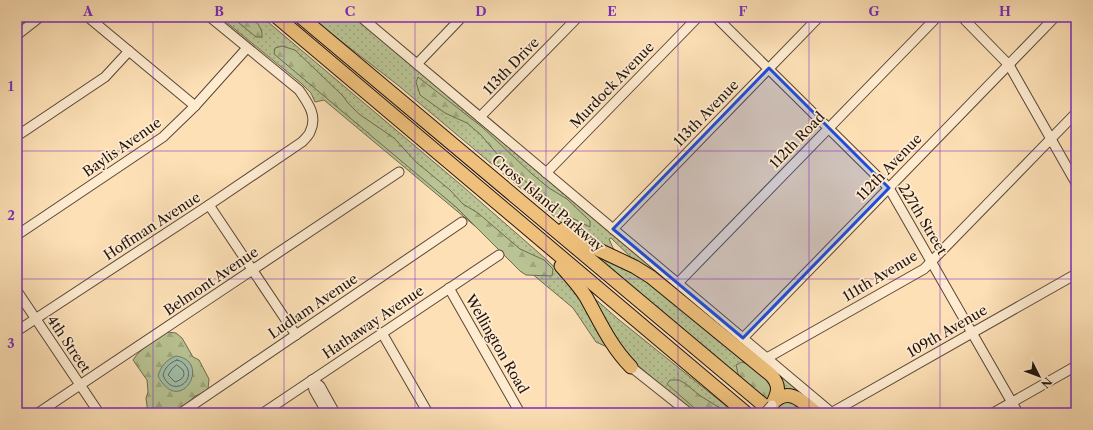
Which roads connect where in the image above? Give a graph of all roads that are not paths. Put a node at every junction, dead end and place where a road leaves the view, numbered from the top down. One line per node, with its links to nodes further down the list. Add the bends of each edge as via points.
1 (40, 17): 15 (street)
2 (88, 17): 17 (street)
3 (210, 17): 16 (street)
4 (277, 17): 33 (highway)
5 (301, 17): 32 (highway, Cross Island Parkway)
6 (361, 17): 18 (street, Cross Island Parkway)
7 (462, 17): 18 (street)
8 (578, 17): 23 (street, 113th Drive)
9 (698, 17): 28 (street, Murdock Avenue)
10 (716, 17): 20 (street, 227th Street)
11 (819, 17): 20 (street, 113th Avenue)
12 (937, 17): 24 (street, 112th Road)
13 (962, 17): 19 (street)
14 (1055, 17): 19 (street, 112th Avenue)
15 (17, 35)
16 (247, 48): 21 (street, Baylis Avenue); 31 (street, Hoffman Avenue, via 299,90 314,117 310,132 302,142)
17 (129, 51): 21 (street); 25 (street, via 105,77)
18 (417, 64): 23 (street, Cross Island Parkway)
19 (1009, 65): 26 (street); 30 (street, 112th Avenue)
20 (769, 68): 24 (street, 227th Street); 35 (street, 113th Avenue)
21 (195, 106): 36 (street, Baylis Avenue, via 163,137)
22 (1076, 113): 26 (street, 111th Avenue)
23 (480, 117): 28 (street, Cross Island Parkway)
24 (829, 128): 30 (street, 227th Street); 41 (street, 112th Road)
25 (17, 136)
26 (1051, 138): 29 (street); 38 (street, 111th Avenue)
27 (399, 172): 39 (street, Belmont Avenue)
28 (546, 173): 35 (street, Cross Island Parkway)
29 (1076, 183)
30 (889, 188): 38 (street, 227th Street); 49 (street, 112th Avenue)
31 (209, 205): 39 (street); 44 (street, Hoffman Avenue)
32 (528, 207): 56 (highway, Cross Island Parkway); 56 (highway, via 597,249 635,267 666,288 773,377 778,390)
33 (514, 217): 52 (highway, via 578,286 613,346); 66 (highway)
34 (462, 222): 48 (street, Ludlam Avenue)
35 (613, 229): 41 (street, Cross Island Parkway)
36 (17, 235)
37 (499, 255): 42 (street, Hathaway Avenue)
38 (932, 261): 47 (street, 227th Street); 50 (street, 111th Avenue, via 924,269)
39 (253, 270): 48 (street); 54 (street, Belmont Avenue)
40 (1076, 274): 47 (street, 109th Avenue)
41 (678, 283): 49 (street, Cross Island Parkway)
42 (449, 288): 46 (street, Hathaway Avenue); 64 (street, Wellington Road)
43 (17, 291): 44 (street, 4th Street)
44 (36, 319): 45 (street, Hoffman Avenue); 54 (street, 4th Street)
45 (17, 331)
46 (382, 333): 53 (street, Hathaway Avenue); 63 (street)
47 (972, 333): 55 (street, 227th Street); 68 (street, 109th Avenue)
48 (296, 335): 59 (street, Ludlam Avenue)
49 (743, 338): 50 (street, Cross Island Parkway)
50 (767, 358): 68 (street, Cross Island Parkway)
51 (1076, 366): 55 (street)
52 (631, 367): 65 (street)
53 (312, 380): 60 (street, Hathaway Avenue); 61 (street, via 314,390); 62 (street, via 320,386)
54 (80, 385): 57 (street, Belmont Avenue); 58 (street, 4th Street)
55 (1012, 402): 69 (street); 70 (street, 227th Street)
56 (770, 410): 67 (highway, via 780,398 791,396 798,398)
57 (38, 413)
58 (99, 413)
59 (182, 413)
60 (263, 413)
61 (327, 413)
62 (335, 413)
63 (428, 413)
64 (520, 413)
65 (689, 413)
66 (746, 413)
67 (816, 413)
68 (832, 413)
69 (993, 413)
70 (1018, 413)

